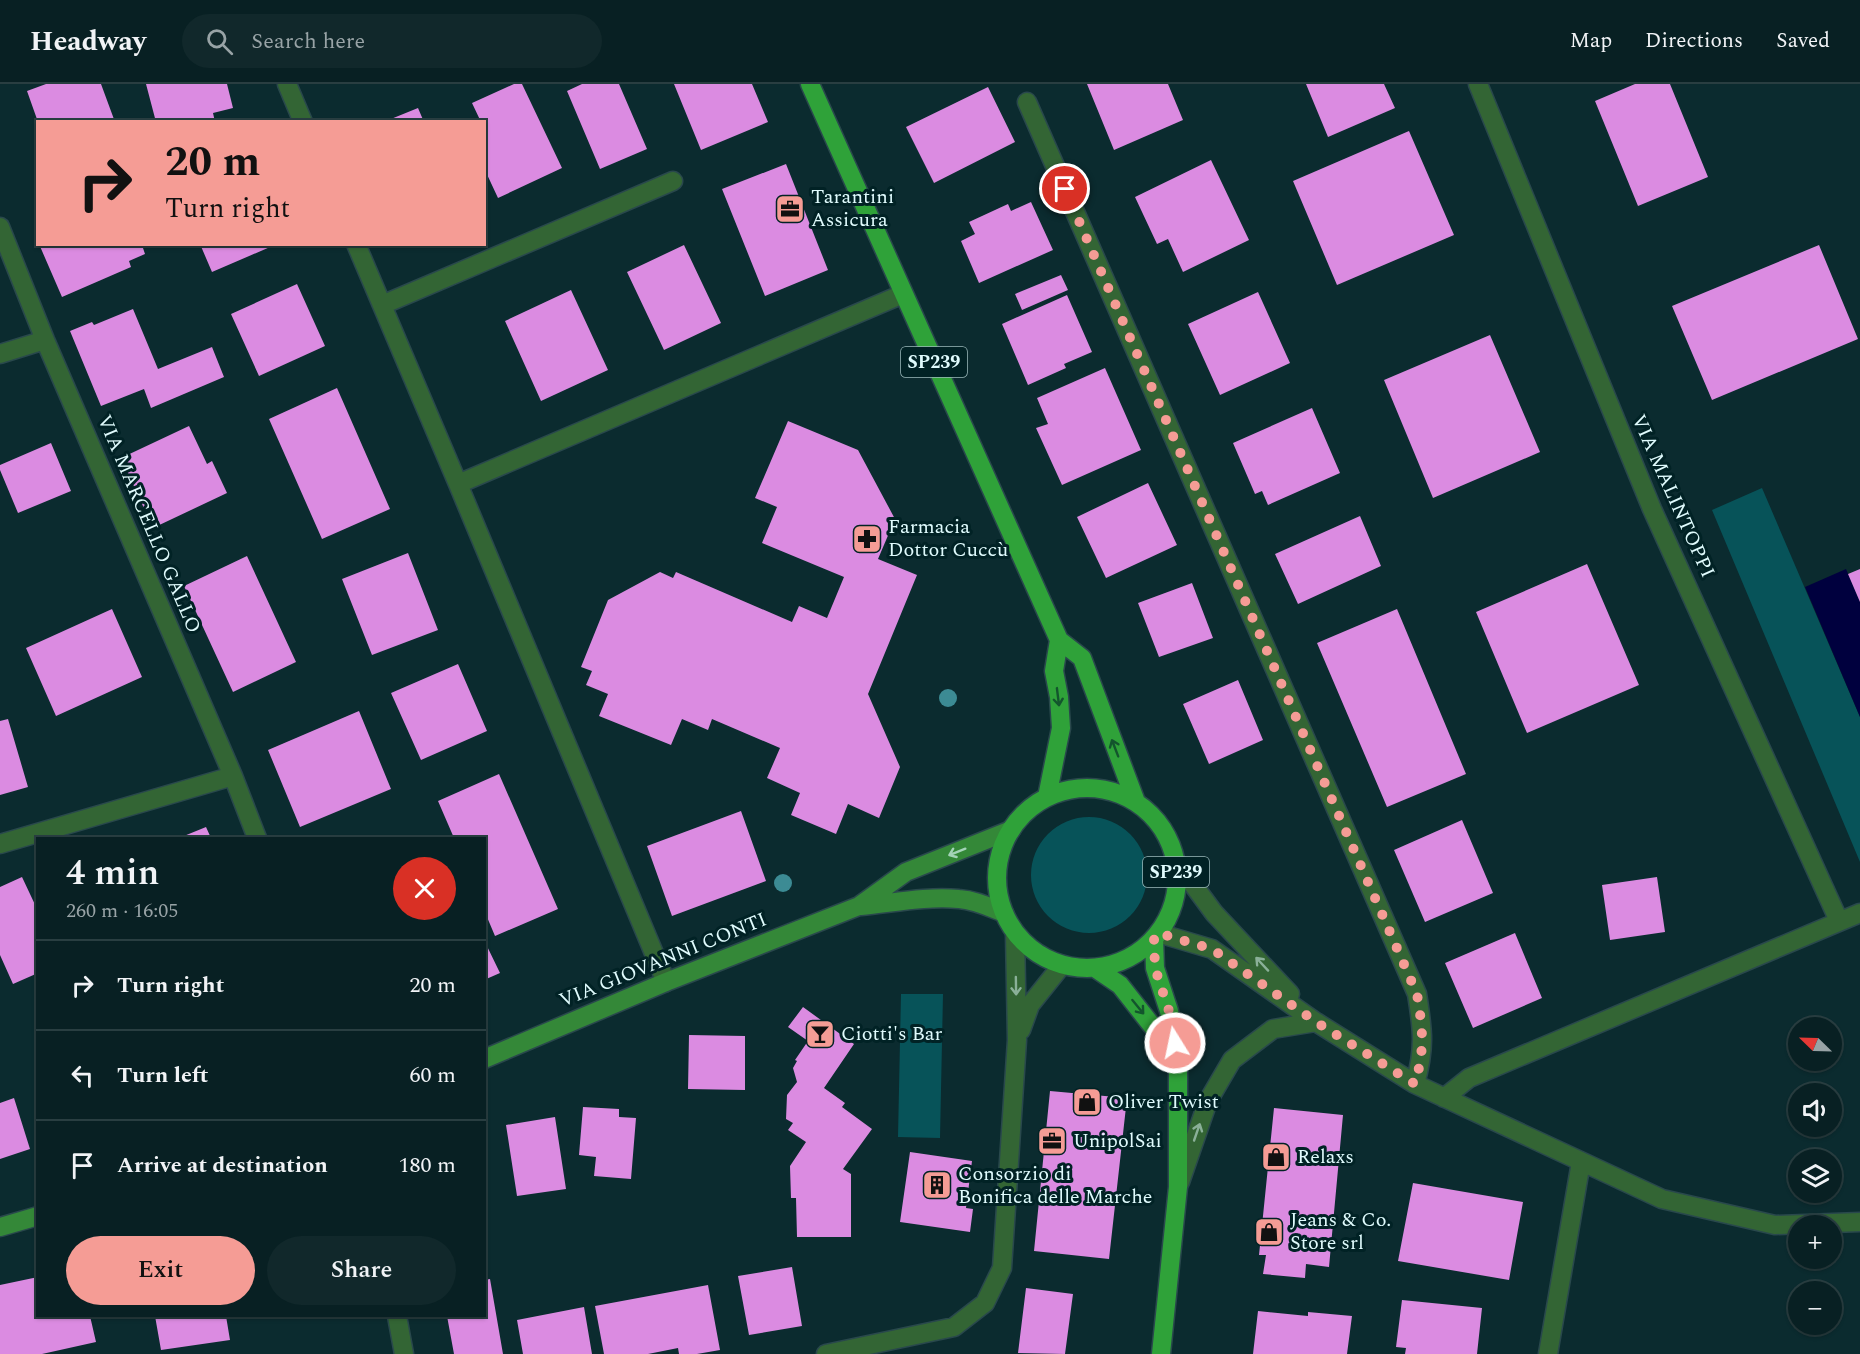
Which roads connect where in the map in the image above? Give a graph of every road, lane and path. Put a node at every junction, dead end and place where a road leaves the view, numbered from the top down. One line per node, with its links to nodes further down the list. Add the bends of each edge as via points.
1 (287, 84): 5 (street)
2 (810, 84): 9 (main road, SP239)
3 (1478, 84): 25 (street, VIA MALINTOPPI, via 1652,509)
4 (1027, 102): 35 (street, via 1417,994 1423,1034)
5 (302, 120)
6 (673, 181): 10 (street)
7 (0, 227): 11 (street, VIA MARCELLO GALLO)
8 (357, 246): 10 (street)
9 (903, 294): 13 (street); 14 (main road, SP239)
10 (382, 305): 13 (street)
11 (45, 340): 12 (street); 15 (street, VIA MARCELLO GALLO)
12 (0, 354)
13 (458, 484): 30 (street)
14 (1059, 640): 16 (main road, one-way to 16, via 1054,671 1061,728); 17 (main road, SP239, one-way to 14, via 1082,658)
15 (233, 776): 19 (street, VIA MARCELLO GALLO); 20 (street)
16 (1047, 797): 17 (main road, SP239, via 1092,789 1120,794); 18 (main road, SP239)
17 (1136, 802): 21 (main road, SP239, via 1161,827)
18 (1011, 830): 22 (main road, VIA GIOVANNI CONTI, one-way to 22, via 906,872); 23 (main road, SP239, via 997,870)
19 (257, 837)
20 (0, 844)
21 (1175, 860): 27 (main road, SP239, via 1174,898 1167,920); 31 (street, one-way to 21, via 1214,913)
22 (859, 906): 23 (main road, VIA GIOVANNI CONTI, via 960,899); 30 (main road, VIA GIOVANNI CONTI)
23 (1004, 913): 26 (main road, SP239)
24 (1860, 913): 25 (street)
25 (1839, 921): 36 (street, via 1468,1078)
26 (1015, 933): 28 (main road, SP239, via 1031,949); 32 (street, one-way to 32)
27 (1156, 936): 29 (main road, SP239, via 1133,955); 31 (street, via 1212,949); 34 (main road, SP239, via 1155,968 1169,1011)
28 (1062, 965): 29 (main road, SP239); 32 (street, via 1030,1005)
29 (1095, 968): 34 (main road, one-way to 34, via 1120,985)
30 (666, 982): 33 (main road, VIA GIOVANNI CONTI)
31 (1316, 1022): 35 (street); 38 (street, one-way to 31, via 1208,1101 1232,1060 1273,1029)
32 (1017, 1040): 44 (street, via 1002,1268 985,1303 954,1327)
33 (486, 1058)
34 (1178, 1059): 38 (main road, SP239)
35 (1415, 1084): 36 (street)
36 (1444, 1098): 37 (street)
37 (1581, 1162): 40 (street, via 1662,1199 1775,1225); 46 (street)
38 (1178, 1187): 45 (main road, SP239)
39 (36, 1217): 41 (main road)
40 (1860, 1222)
41 (0, 1227)
42 (397, 1317): 43 (street)
43 (404, 1354)
44 (826, 1354)
45 (1161, 1354)
46 (1548, 1354)

